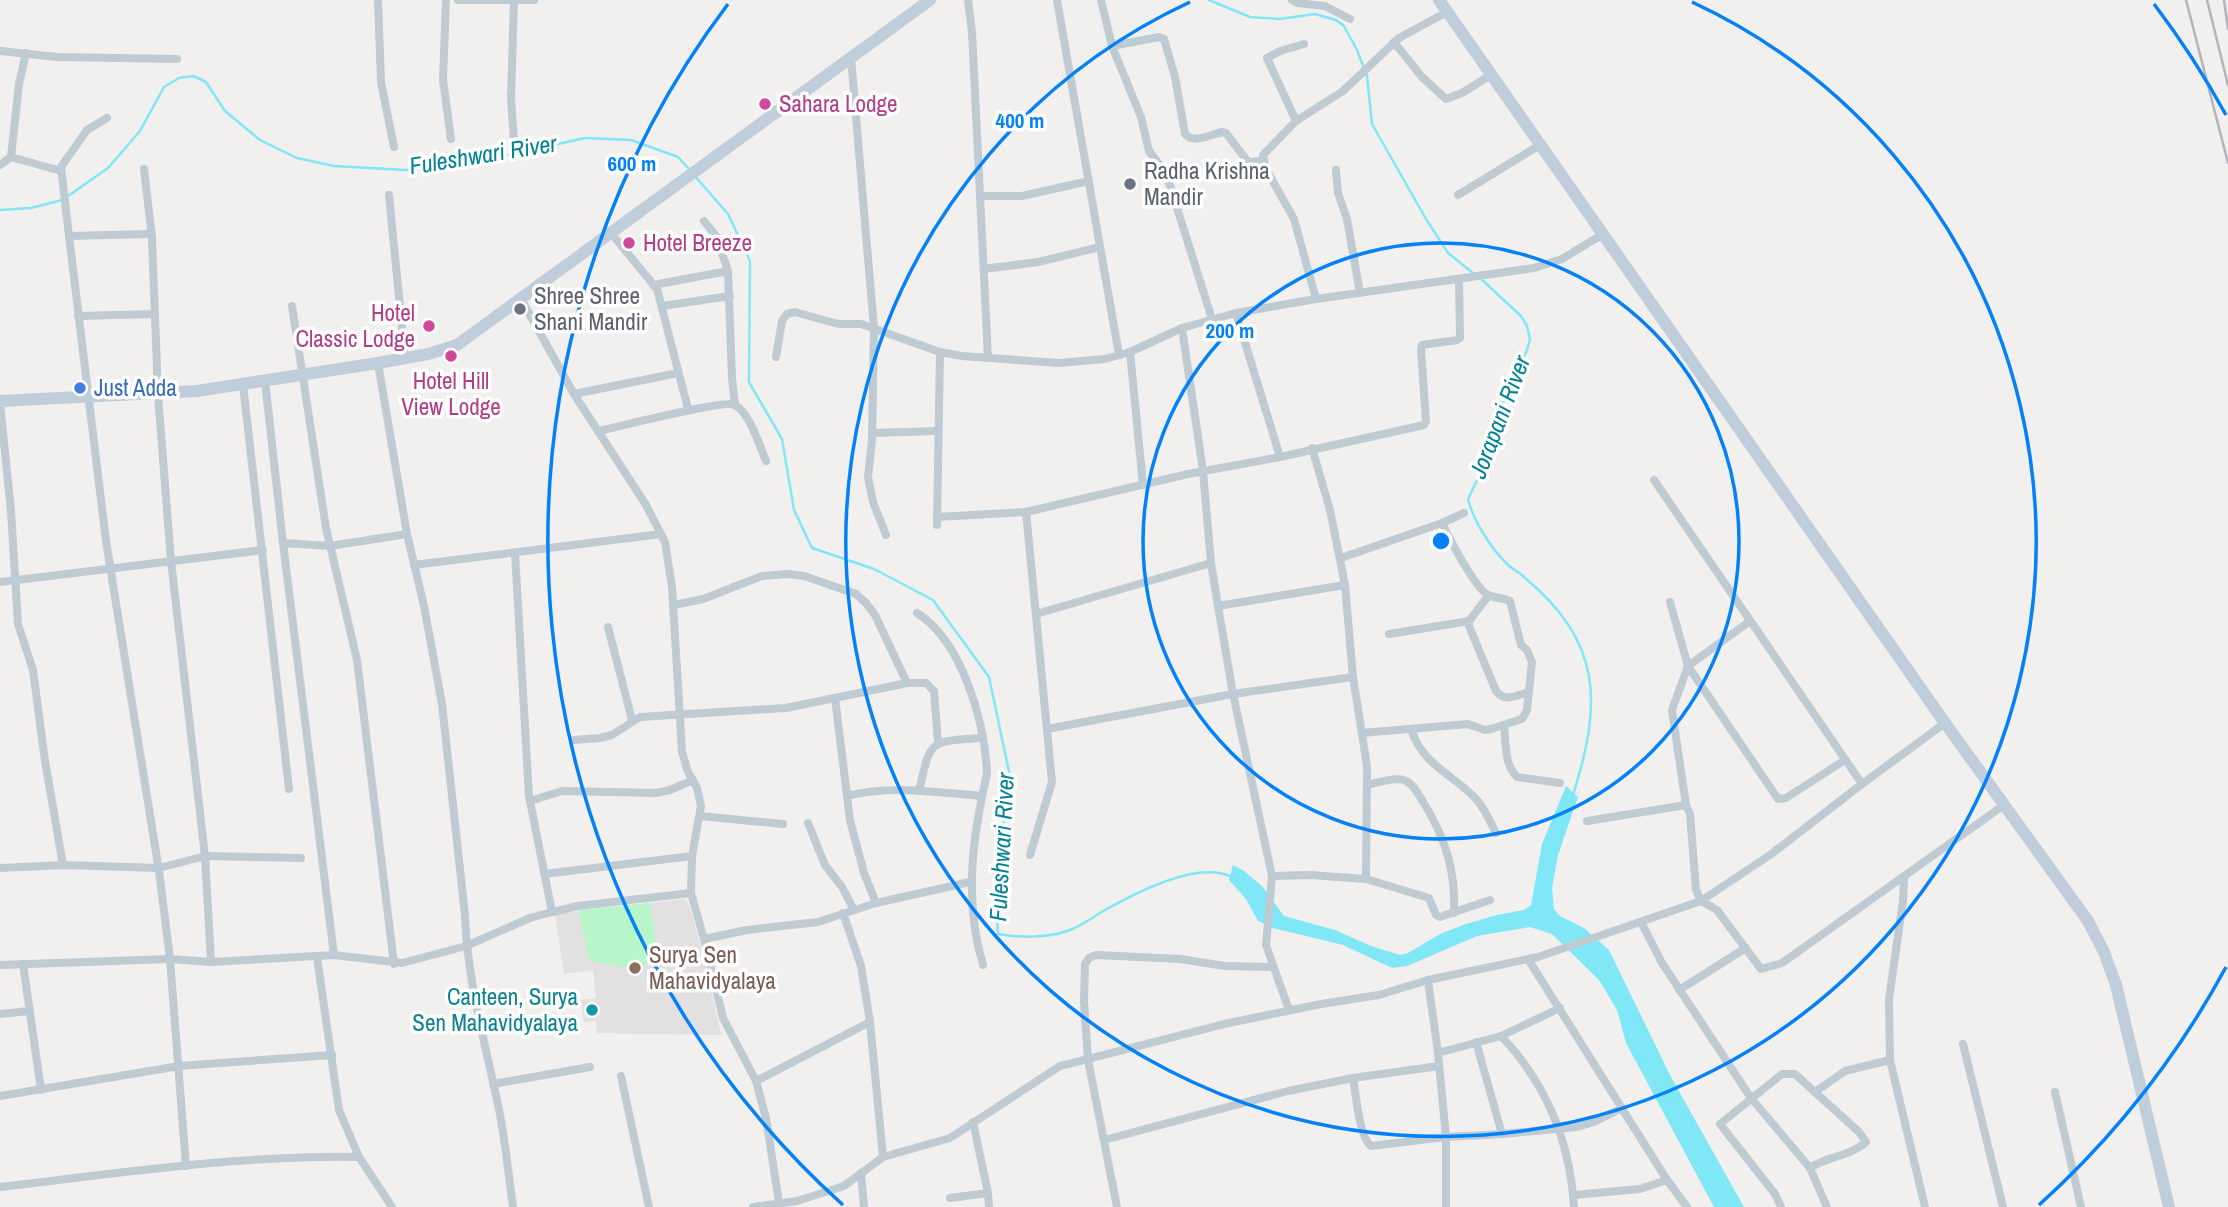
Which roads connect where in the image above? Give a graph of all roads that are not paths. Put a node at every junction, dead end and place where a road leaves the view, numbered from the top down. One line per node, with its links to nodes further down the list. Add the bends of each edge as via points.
1 (378, 0): 27 (street, via 381,82)
2 (446, 0): 24 (street, via 443,80)
3 (458, 0): 4 (street)
4 (514, 0): 5 (street); 25 (street)
5 (534, 0)
6 (930, 0): 19 (main road)
7 (968, 0): 37 (street)
8 (1058, 0): 34 (street)
9 (1101, 0): 16 (street)
10 (1292, 0): 13 (street, via 1325,6)
11 (1439, 0): 12 (main road)
12 (1447, 12): 14 (street); 21 (main road)
13 (1350, 19)
14 (1394, 42): 21 (street, via 1447,99); 23 (street, via 1343,91)
15 (1304, 44): 23 (street, via 1266,61)
16 (1112, 46): 29 (street, via 1164,39 1188,138 1226,133 1248,162); 57 (street, via 1141,117 1149,151 1166,173)
17 (0, 51): 18 (street)
18 (26, 53): 20 (street); 28 (street)
19 (851, 58): 39 (main road); 58 (street)
20 (177, 59)
21 (1491, 75): 26 (main road)
22 (107, 118): 33 (street, via 87,130)
23 (1296, 121): 29 (street, via 1263,155)
24 (451, 139)
25 (514, 140)
26 (1540, 145): 36 (street); 41 (main road)
27 (394, 147)
28 (11, 157): 30 (street); 33 (street)
29 (1263, 162): 51 (street, via 1294,219)
30 (0, 165)
31 (144, 169): 40 (street)
32 (1336, 170): 48 (street)
33 (61, 171): 42 (street)
34 (1089, 181): 37 (street, via 1022,196); 43 (street)
35 (389, 195): 64 (street)
36 (1458, 195)
37 (980, 197): 44 (street)
38 (704, 221): 45 (street, via 716,236)
39 (611, 233): 47 (street); 50 (main road)
40 (150, 234): 42 (street); 55 (street)
41 (1602, 234): 46 (street, via 1562,259 1534,268); 122 (main road)
42 (69, 236): 56 (street)
43 (1100, 247): 44 (street); 62 (street)
44 (984, 269): 65 (street)
45 (728, 271): 47 (street); 49 (street)
46 (1460, 279): 48 (street); 80 (street, via 1460,338 1428,343 1420,349 1424,425)
47 (653, 285): 53 (street)
48 (1360, 293): 51 (street)
49 (730, 296): 53 (street); 75 (street)
50 (520, 299): 64 (main road, via 457,345); 71 (street)
51 (1316, 299): 54 (street)
52 (292, 306): 68 (street)
53 (662, 306): 67 (street)
54 (1236, 313): 57 (street); 81 (street)
55 (155, 314): 56 (street); 72 (street)
56 (78, 316): 73 (street)
57 (1212, 319): 59 (street)
58 (874, 328): 60 (street); 63 (street, via 787,314); 79 (street)
59 (1182, 328): 61 (street); 83 (street)
60 (940, 352): 65 (street); 78 (street)
61 (1130, 352): 62 (street); 85 (street)
62 (1119, 355): 65 (street, via 1059,363)
63 (776, 357)
64 (405, 358): 66 (main road)
65 (988, 358)
66 (378, 363): 68 (main road); 89 (street)
67 (678, 373): 71 (street); 76 (street)
68 (302, 375): 69 (main road); 93 (street)
69 (265, 381): 70 (main road); 92 (street)
70 (243, 385): 72 (main road); 94 (street)
71 (574, 394): 77 (street)
72 (158, 395): 73 (main road); 97 (street)
73 (87, 396): 74 (main road); 100 (street)
74 (0, 402): 101 (street)
75 (735, 405): 76 (street); 82 (street, via 751,426)
76 (688, 409): 77 (street)
77 (598, 430): 90 (street)
78 (937, 431): 79 (street); 86 (street, via 937,521)
79 (872, 433): 91 (street, via 868,477)
80 (1312, 448): 81 (street); 96 (street)
81 (1280, 457): 83 (street)
82 (766, 461)
83 (1203, 471): 85 (street); 98 (street)
84 (1654, 480): 111 (street)
85 (1143, 485): 86 (street)
86 (1026, 512): 109 (street)
87 (1464, 513): 88 (street)
88 (1442, 523): 96 (street); 104 (street)
89 (407, 534): 93 (street); 99 (street)
90 (661, 534): 95 (street); 106 (street)
91 (887, 535)
92 (283, 543): 93 (street); 171 (street)
93 (330, 546): 177 (street, via 357,660)
94 (263, 550): 97 (street); 135 (street)
95 (515, 552): 99 (street); 139 (street)
96 (1341, 558): 103 (street)
97 (171, 561): 100 (street); 148 (street)
98 (1211, 563): 107 (street); 109 (street)
99 (414, 565): 169 (street, via 442,704)
100 (111, 569): 101 (street); 153 (street)
101 (16, 580): 102 (street); 151 (street, via 19,624 33,670)
102 (0, 582)
103 (1345, 585): 107 (street); 115 (street)
104 (1489, 595): 110 (street); 117 (street, via 1510,601 1513,607 1521,645 1531,657)
105 (1670, 602): 114 (street)
106 (674, 605): 116 (street, via 762,576 804,576 856,594 866,603); 120 (street)
107 (1218, 606): 118 (street)
108 (917, 613): 127 (street, via 932,622 961,668)
109 (1036, 614): 124 (street)
110 (1469, 621): 113 (street); 117 (street, via 1500,697)
111 (1750, 621): 114 (street); 130 (street)
112 (608, 627): 121 (street)
113 (1389, 634)
114 (1688, 666): 130 (street, via 1778,799); 140 (street, via 1672,710)
115 (1353, 677): 118 (street); 126 (street)
116 (907, 683): 119 (street); 129 (street, via 926,684 934,691)
117 (1529, 692): 123 (street, via 1525,716)
118 (1233, 694): 124 (street); 155 (street)
119 (835, 698): 120 (street, via 786,708); 137 (street)
120 (679, 714): 121 (street); 131 (street, via 682,752)
121 (632, 720): 128 (street, via 612,735)
122 (1945, 723): 133 (street); 141 (main road)
123 (1504, 725): 125 (street, via 1485,730 1468,724); 132 (street, via 1513,774)
124 (1047, 729): 147 (street, via 1052,782)
125 (1411, 729): 126 (street); 146 (street, via 1426,757 1475,797)
126 (1362, 733): 134 (street)
127 (981, 738): 129 (street); 138 (street, via 987,774)
128 (574, 740)
129 (938, 743): 136 (street, via 927,756)
130 (1845, 760): 133 (street)
131 (693, 780): 139 (street, via 656,793 562,791); 142 (street)
132 (1560, 783)
133 (1862, 784): 161 (street, via 1770,855)
134 (1367, 785): 157 (street); 165 (street, via 1399,779 1411,783 1445,847 1455,885)
135 (289, 789)
136 (919, 791): 137 (street); 138 (street)
137 (847, 796): 162 (street, via 857,847)
138 (982, 796): 158 (street)
139 (530, 801): 154 (street)
140 (1686, 805): 143 (street); 161 (street)
141 (2004, 805): 156 (street); 239 (main road, via 2078,906 2107,960)
142 (700, 816): 145 (street); 149 (street)
143 (1587, 821)
144 (808, 823): 163 (street, via 825,865)
145 (783, 824)
146 (1496, 833)
147 (1030, 855)
148 (205, 856): 150 (street); 153 (street); 175 (street)
149 (692, 856): 154 (street); 159 (street)
150 (301, 858)
151 (63, 865): 152 (street); 153 (street)
152 (0, 867)
153 (159, 867): 173 (street)
154 (544, 874): 164 (street)
155 (1272, 876): 157 (street); 180 (street, via 1266,945)
156 (1904, 878): 170 (street, via 1782,963 1761,969); 194 (street, via 1889,999)
157 (1366, 879): 165 (street, via 1429,898 1440,917)
158 (970, 882): 162 (street); 179 (street, via 975,937)
159 (691, 893): 164 (street); 168 (street)
160 (1490, 900): 165 (street)
161 (1700, 901): 167 (street); 170 (street, via 1717,910)
162 (876, 903): 163 (street)
163 (854, 910): 166 (street)
164 (552, 912): 169 (street)
165 (1454, 913)
166 (843, 914): 168 (street); 187 (street, via 862,966)
167 (1642, 922): 174 (street); 182 (street)
168 (705, 939): 200 (street, via 723,1018)
169 (466, 946): 177 (street); 201 (street)
170 (1746, 948): 182 (street)
171 (334, 955): 172 (street); 177 (street)
172 (317, 957): 175 (street); 192 (street)
173 (170, 959): 175 (street); 176 (street); 195 (street)
174 (1528, 959): 181 (street); 183 (street)
175 (211, 962)
176 (23, 964): 178 (street); 185 (street)
177 (394, 964)
178 (0, 965)
179 (983, 965)
180 (1272, 967): 184 (street); 193 (street, via 1089,958 1084,974)
181 (1428, 980): 184 (street, via 1378,995); 191 (street)
182 (1679, 989): 206 (street)
183 (1560, 1008): 188 (street); 207 (street)
184 (1289, 1010): 193 (street)
185 (29, 1011): 186 (street); 202 (street)
186 (0, 1014)
187 (870, 1022): 200 (street); 214 (street)
188 (1501, 1036): 189 (street); 209 (street, via 1543,1090)
189 (1476, 1042): 191 (street); 210 (street)
190 (1964, 1044): 237 (street)
191 (1438, 1053): 196 (street)
192 (332, 1055): 195 (street); 213 (street, via 339,1110)
193 (1087, 1060): 208 (street, via 1060,1066); 212 (street)
194 (1890, 1060): 203 (street, via 1845,1071); 236 (street)
195 (179, 1066): 202 (street); 215 (street)
196 (1439, 1066): 199 (street); 211 (street)
197 (590, 1068): 201 (street)
198 (621, 1076): 227 (street)
199 (1353, 1078): 211 (street, via 1363,1132 1371,1146); 212 (street)
200 (756, 1080): 223 (street)
201 (493, 1084): 226 (street)
202 (41, 1090): 205 (street)
203 (1815, 1092): 206 (street, via 1795,1073 1782,1074); 216 (street, via 1866,1142)
204 (2055, 1092): 238 (street)
205 (0, 1097)
206 (1751, 1098): 216 (street); 234 (street, via 1720,1124)
207 (1622, 1108): 209 (street, via 1594,1122); 218 (street)
208 (973, 1122): 214 (street, via 950,1138); 220 (street)
209 (1560, 1129): 210 (street); 221 (street)
210 (1502, 1134): 211 (street)
211 (1446, 1137): 224 (street)
212 (1104, 1140): 231 (street)
213 (359, 1157): 215 (street); 225 (street)
214 (883, 1157): 217 (street)
215 (186, 1166): 219 (street)
216 (1810, 1168): 235 (street)
217 (861, 1173): 223 (street, via 844,1186); 229 (street)
218 (1667, 1180): 221 (street, via 1640,1189); 233 (street)
219 (0, 1187)
220 (988, 1194): 222 (street); 230 (street)
221 (1573, 1195): 232 (street)
222 (950, 1198)
223 (779, 1203): 228 (street)
224 (1446, 1206)
225 (392, 1207)
226 (513, 1207)
227 (649, 1207)
228 (753, 1207)
229 (864, 1207)
230 (989, 1207)
231 (1117, 1207)
232 (1574, 1207)
233 (1687, 1207)
234 (1781, 1207)
235 (1827, 1207)
236 (1925, 1207)
237 (2003, 1207)
238 (2081, 1207)
239 (2169, 1207)

